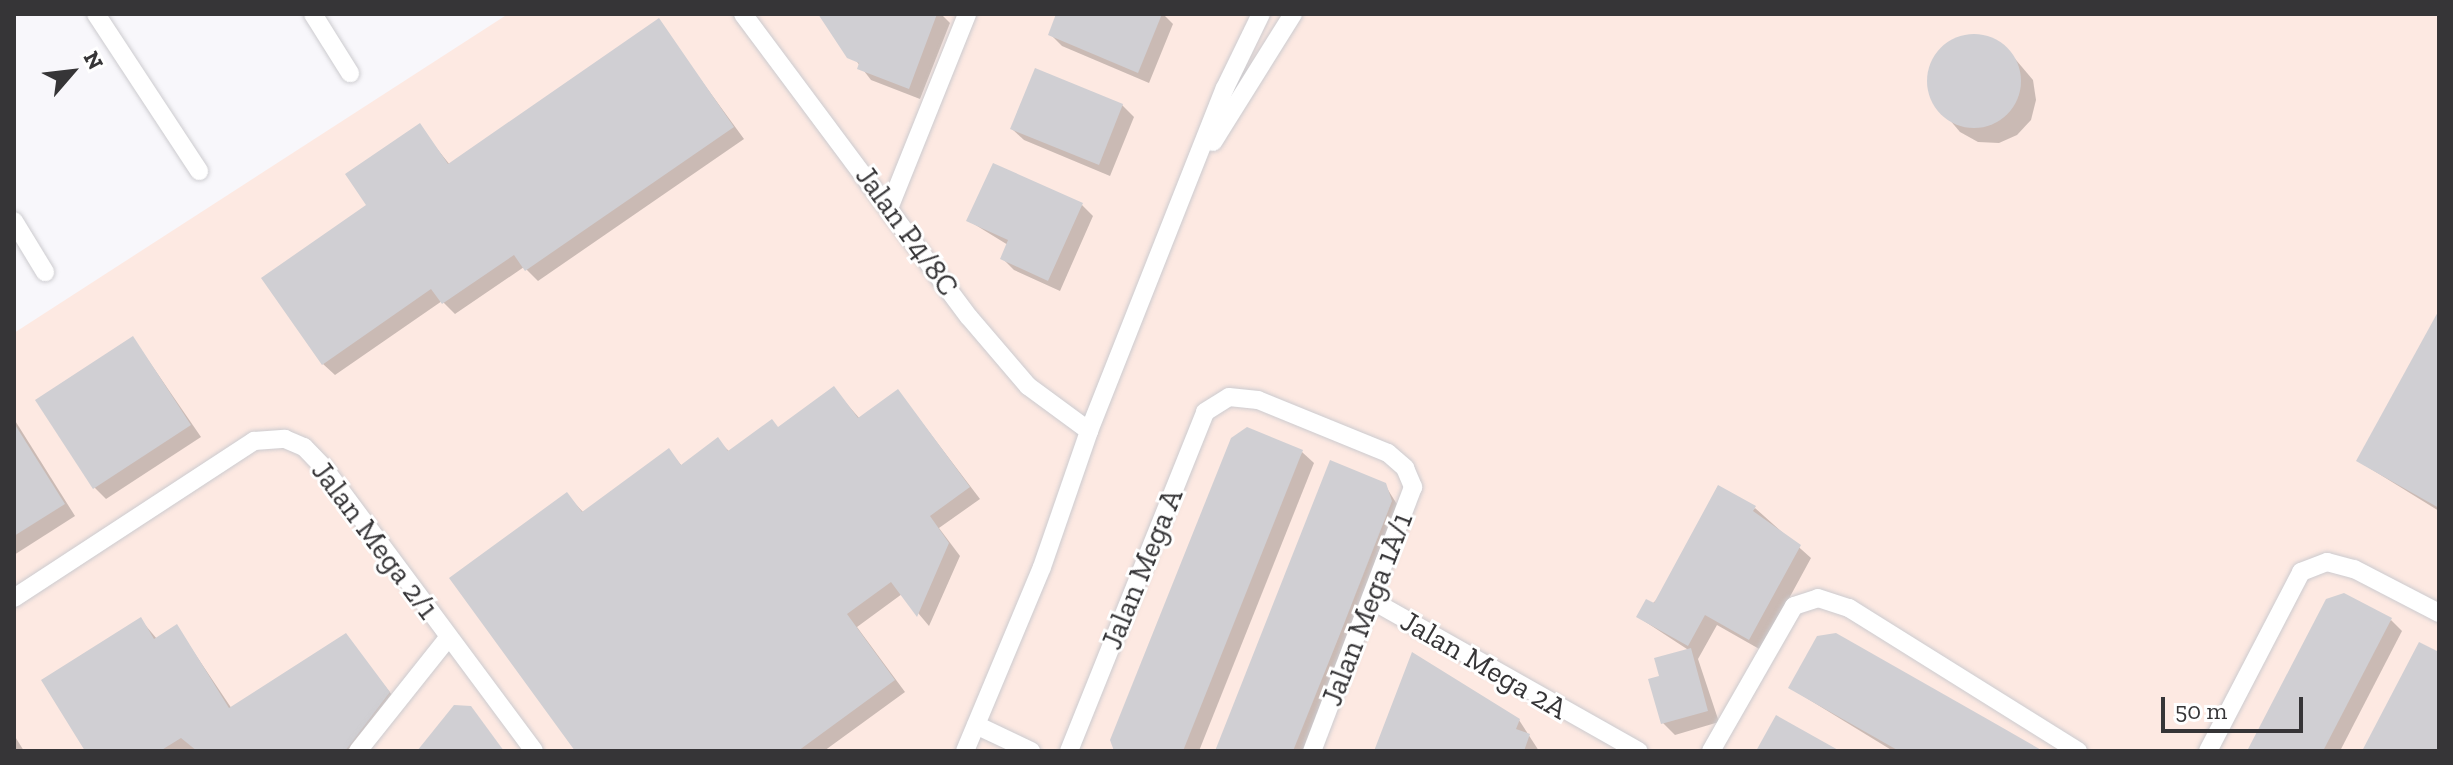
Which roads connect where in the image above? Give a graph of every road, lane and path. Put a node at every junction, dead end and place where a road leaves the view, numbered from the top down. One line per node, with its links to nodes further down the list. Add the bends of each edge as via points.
1 (96, 14): 8 (street)
2 (313, 14): 7 (street)
3 (743, 14): 10 (street, Jalan P4/8C)
4 (967, 14): 10 (street)
5 (1261, 14): 9 (street)
6 (1293, 14): 9 (street)
7 (350, 73)
8 (199, 171)
9 (1194, 171): 14 (street)
10 (890, 206): 14 (street, Jalan P4/8C, via 969,317 1028,386)
11 (14, 221): 12 (street)
12 (45, 272)
13 (1229, 397): 16 (street, Jalan Mega 1A/1, via 1258,400 1388,453 1405,468 1413,487); 24 (street, Jalan Mega A, via 1205,412)
14 (1089, 431): 19 (street, via 1042,567)
15 (14, 598): 18 (street, Jalan Mega 2/1, via 254,441 285,439 304,447 324,468)
16 (1373, 601): 25 (street, Jalan Mega 1A/1); 26 (street, Jalan Mega 2A)
17 (2439, 613): 29 (street, via 2354,569 2327,562 2301,572)
18 (448, 638): 20 (street); 21 (street, Jalan Mega 2/1)
19 (976, 725): 22 (street); 23 (street)
20 (358, 751)
21 (534, 751)
22 (965, 751)
23 (1031, 751)
24 (1069, 751)
25 (1312, 751)
26 (1638, 751)
27 (1711, 751): 28 (street, via 1794,606 1818,598 1849,608)
28 (2078, 751)
29 (2208, 751)

